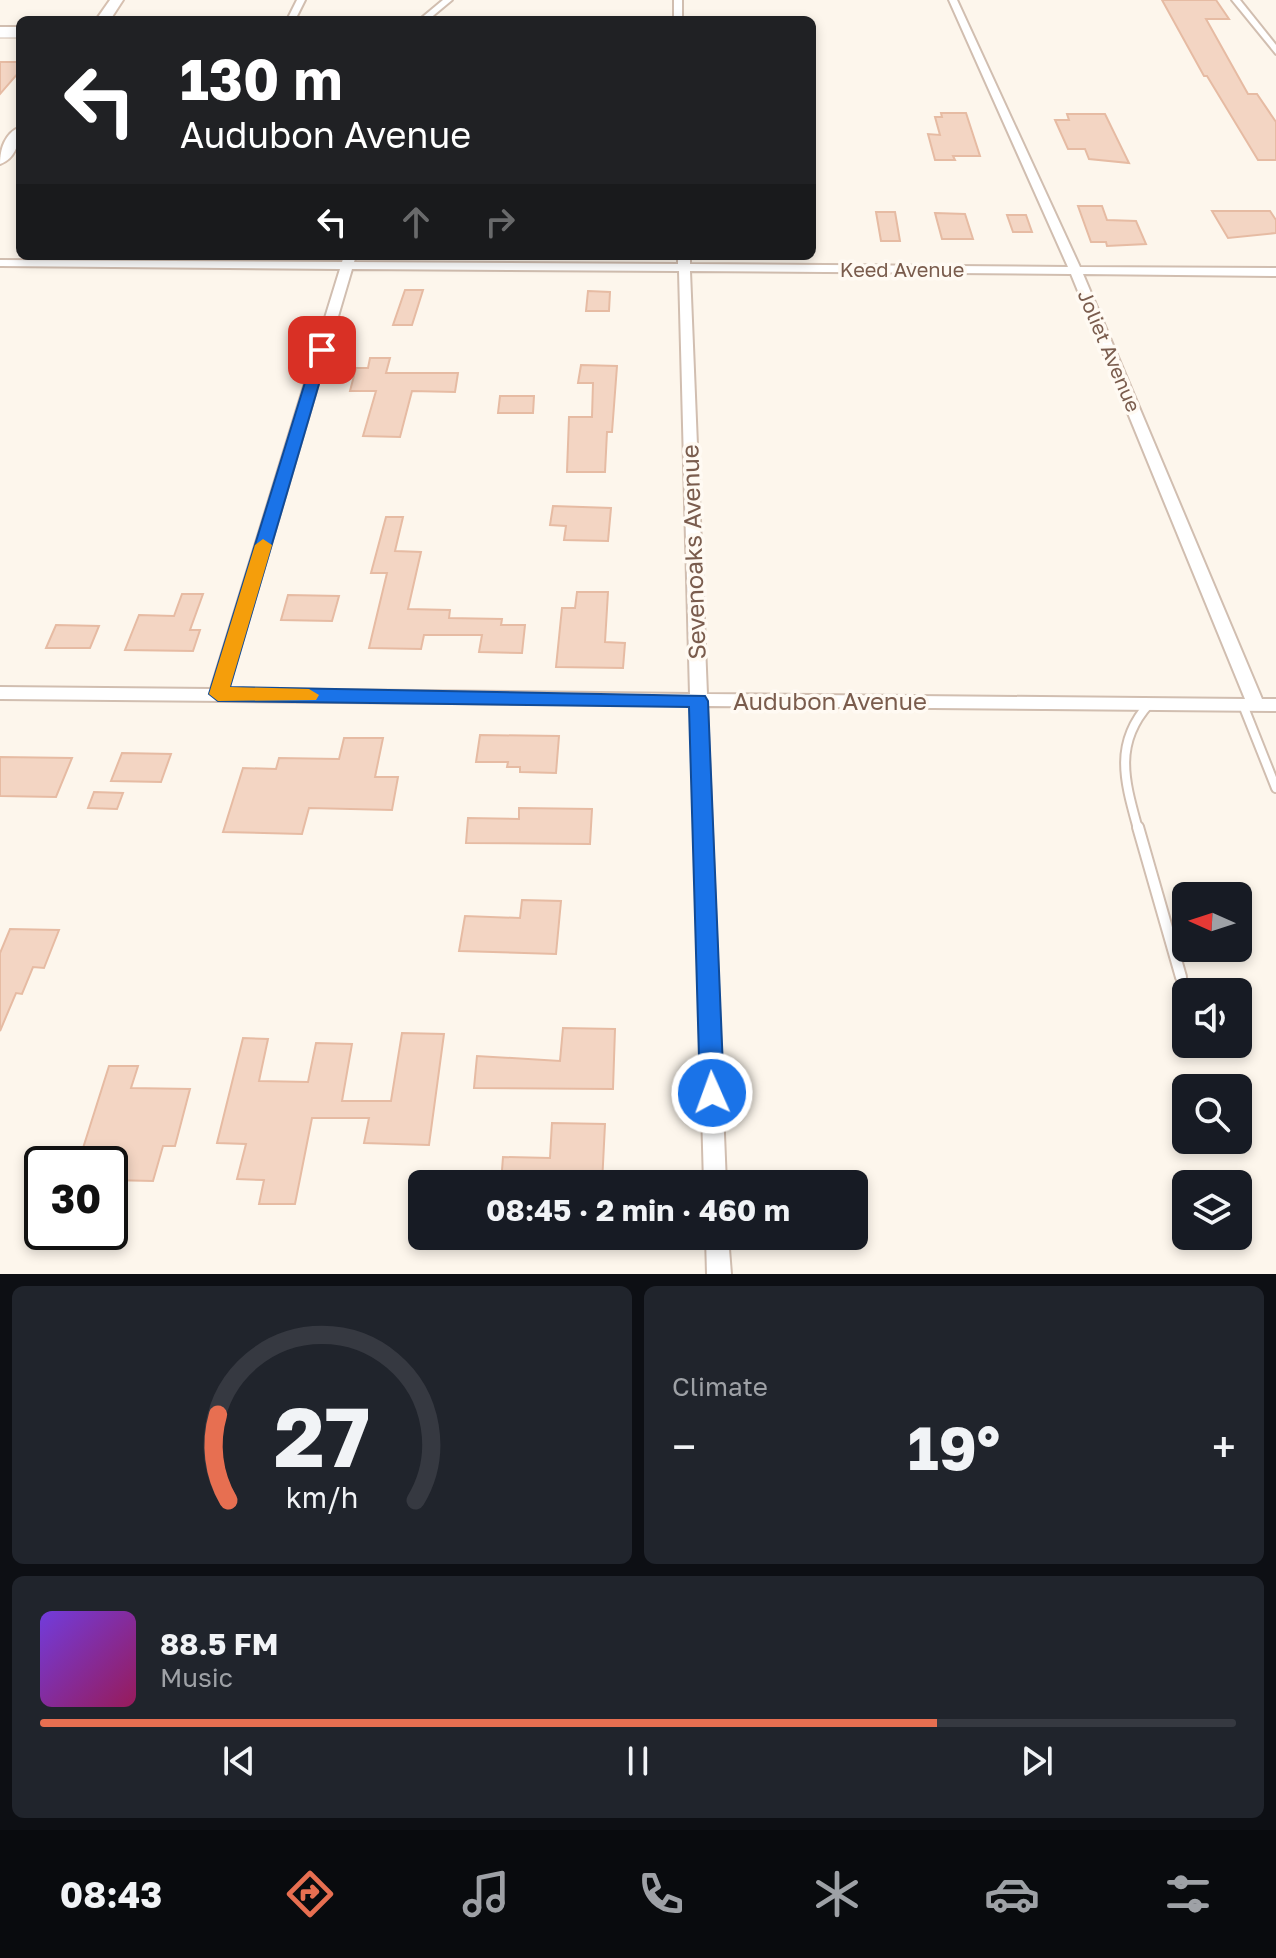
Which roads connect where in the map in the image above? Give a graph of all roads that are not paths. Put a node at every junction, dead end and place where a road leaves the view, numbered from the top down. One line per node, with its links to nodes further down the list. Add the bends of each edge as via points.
1 (448, 0): 4 (street)
2 (953, 0): 13 (street, Joliet Avenue)
3 (1236, 0): 7 (street)
4 (428, 16)
5 (2, 34): 6 (lane)
6 (0, 43)
7 (1276, 51)
8 (12, 137): 9 (street)
9 (0, 159)
10 (349, 260): 11 (street, Keed Avenue); 12 (street, Keed Avenue); 16 (street)
11 (684, 262): 13 (street, Keed Avenue); 17 (street, Sevenoaks Avenue)
12 (0, 263)
13 (1076, 271): 14 (street, Keed Avenue); 19 (street, Joliet Avenue)
14 (1276, 272)
15 (0, 693): 16 (street, Audubon Avenue)
16 (218, 694): 17 (street, Audubon Avenue)
17 (699, 701): 18 (street, Audubon Avenue); 23 (street, Sevenoaks Avenue)
18 (1149, 704): 19 (street, Audubon Avenue); 22 (lane, via 1133,722 1126,746 1126,786)
19 (1250, 705): 20 (street, Audubon Avenue); 21 (lane)
20 (1276, 705)
21 (1276, 788)
22 (1181, 977)
23 (715, 1170)
24 (718, 1250): 25 (street)
25 (719, 1274)

